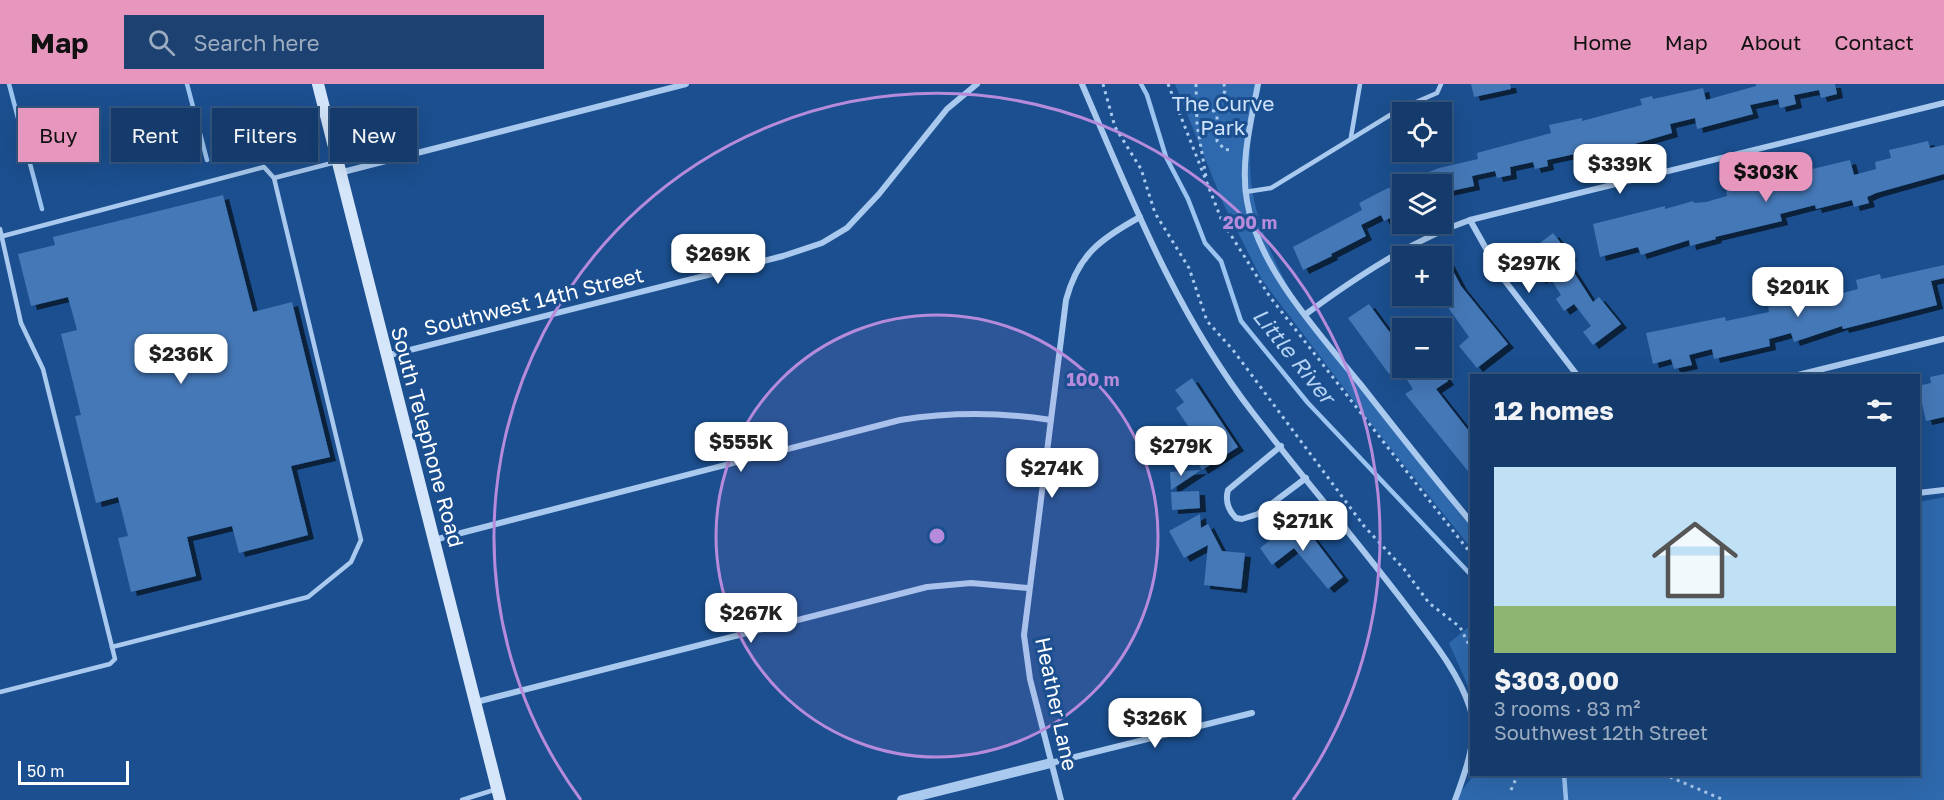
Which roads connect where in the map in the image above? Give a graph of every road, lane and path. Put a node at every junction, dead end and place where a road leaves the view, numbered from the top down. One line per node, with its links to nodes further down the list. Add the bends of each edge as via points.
1 (318, 84): 16 (main road, South Telephone Road)
2 (686, 84): 16 (street)
3 (977, 84): 27 (street, Southwest 14th Street, via 941,115 867,208 847,228 822,243)
4 (1082, 84): 20 (street)
5 (1103, 84): 39 (path, via 1115,128 1141,169 1155,213 1189,268 1207,321 1233,350 1364,526 1429,603 1460,627)
6 (1196, 84): 13 (path)
7 (1224, 84): 12 (path)
8 (1258, 84): 19 (street, via 1245,158)
9 (1360, 84): 14 (lane)
10 (1441, 84): 14 (lane, via 1432,96)
11 (1944, 103): 21 (street)
12 (1217, 109): 13 (path); 15 (path, via 1217,141 1225,150)
13 (1197, 110): 18 (path)
14 (1351, 137): 19 (lane, via 1271,188)
15 (1232, 149)
16 (337, 168): 17 (lane); 27 (main road, South Telephone Road)
17 (274, 178): 23 (lane, via 264,167); 38 (lane, via 361,540 351,562 308,597)
18 (1208, 186)
19 (1245, 192): 25 (street, via 1254,231)
20 (1140, 217): 30 (street, Heather Lane, via 1103,238 1079,265 1072,280); 31 (street, via 1207,349)
21 (1470, 220): 25 (street, via 1429,237); 28 (street, via 1502,278)
22 (0, 229): 23 (lane)
23 (3, 236): 24 (lane)
24 (2, 249): 38 (lane, via 21,323 43,369)
25 (1306, 314): 35 (street)
26 (1944, 339): 29 (street)
27 (385, 356): 36 (main road, South Telephone Road)
28 (1576, 374)
29 (1802, 374)
30 (1051, 420): 36 (street, via 982,413 900,420); 37 (street, Heather Lane)
31 (1281, 446): 32 (street); 32 (street, via 1228,490 1230,512 1236,518 1251,518)
32 (1306, 478): 42 (street, via 1446,659)
33 (1944, 490): 34 (street)
34 (1920, 494)
35 (1470, 520)
36 (434, 540): 41 (main road, South Telephone Road)
37 (1028, 588): 41 (street, via 971,583 927,587); 45 (street, Heather Lane, via 1024,647)
38 (112, 647): 40 (lane, via 115,659 110,664)
39 (1470, 647)
40 (0, 692)
41 (476, 702): 49 (main road, South Telephone Road)
42 (1470, 707)
43 (1252, 713): 45 (street)
44 (1470, 762): 53 (street)
45 (1052, 763): 51 (street); 52 (street, Heather Lane)
46 (1517, 776): 48 (path)
47 (1668, 776): 54 (path)
48 (1511, 790)
49 (498, 795): 50 (lane)
50 (462, 800)
51 (902, 800)
52 (1061, 800)
53 (1455, 800)
54 (1724, 800)

